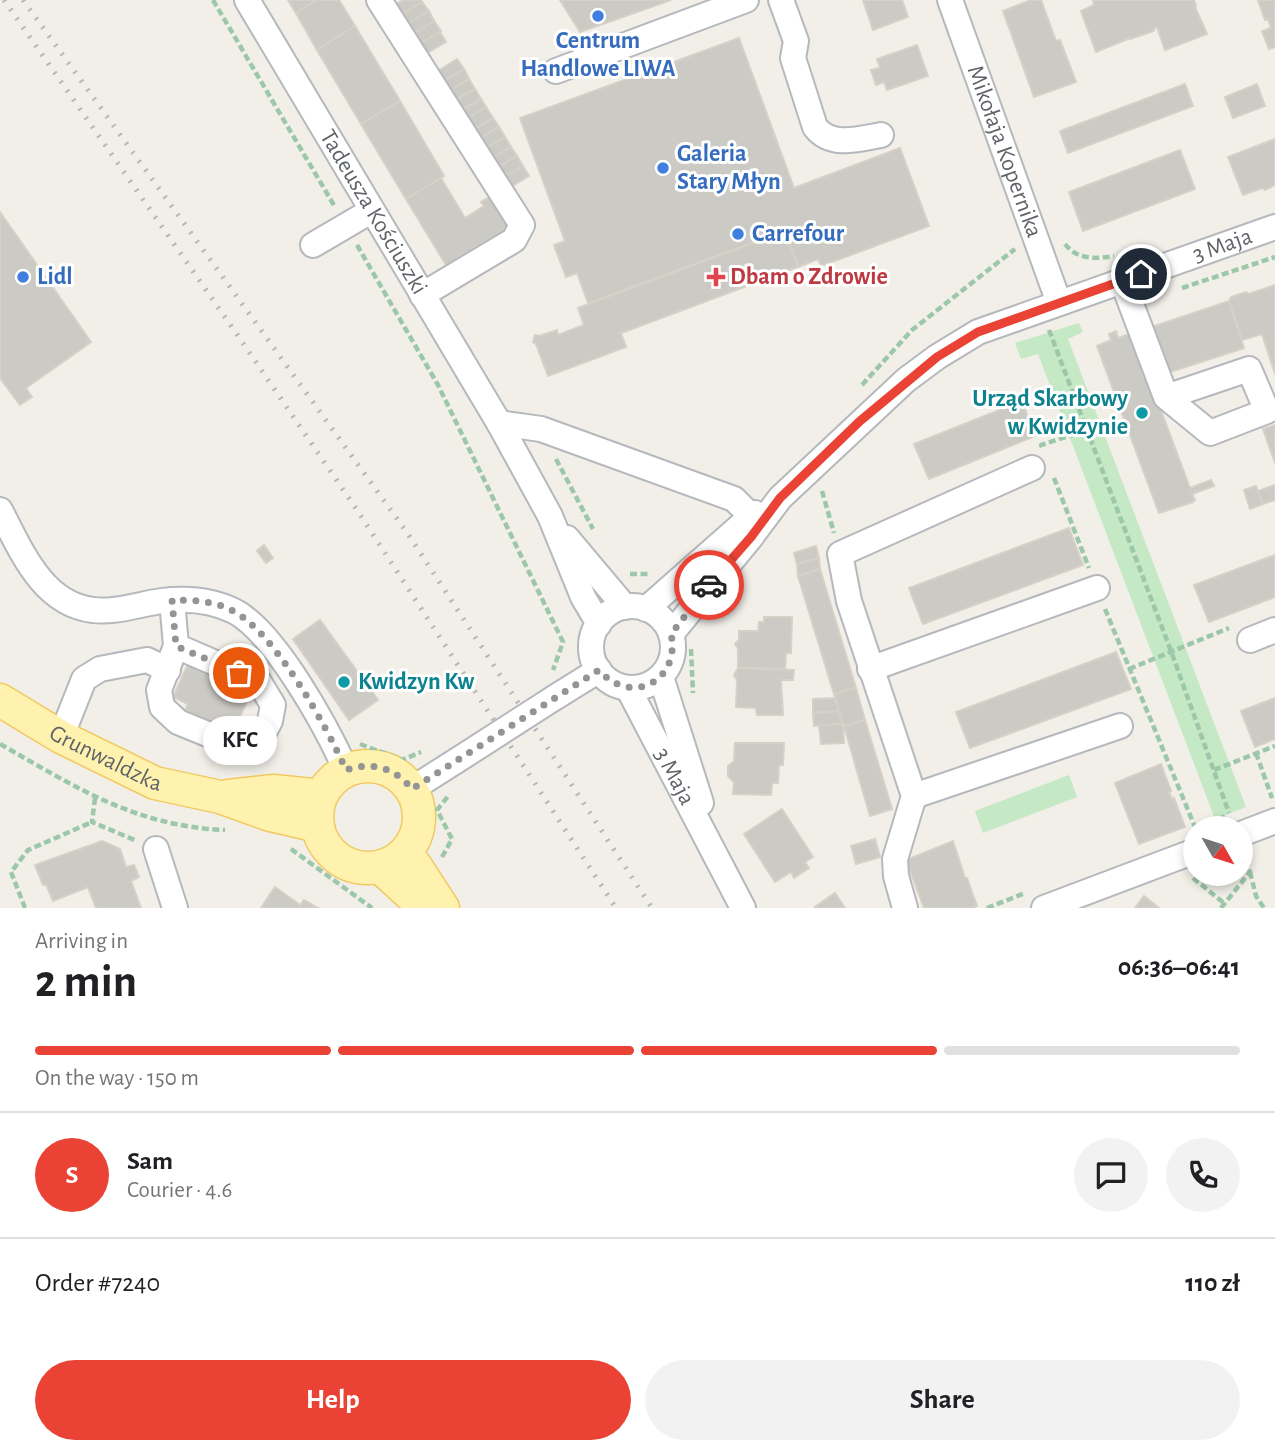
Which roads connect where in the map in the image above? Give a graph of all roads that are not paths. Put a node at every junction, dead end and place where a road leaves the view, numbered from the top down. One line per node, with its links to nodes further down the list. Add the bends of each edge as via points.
1 (247, 0): 8 (street, Tadeusza Kościuszki)
2 (379, 0): 12 (street, via 522,225 514,240)
3 (746, 0): 6 (street)
4 (781, 0): 7 (street, via 796,41 793,58 815,127 836,140)
5 (950, 0): 13 (street, Mikołaja Kopernika)
6 (556, 71)
7 (881, 135)
8 (371, 211): 10 (street); 12 (street, Tadeusza Kościuszki)
9 (1275, 227): 11 (street, 3 Maja)
10 (313, 245)
11 (1122, 281): 13 (street, 3 Maja); 14 (street)
12 (422, 295): 16 (street, Tadeusza Kościuszki)
13 (1059, 314): 18 (street, 3 Maja, via 978,332 937,357 860,421)
14 (1166, 397): 15 (street, via 1210,433); 15 (street, via 1249,369)
15 (1271, 410)
16 (499, 423): 20 (street, Tadeusza Kościuszki); 21 (street, via 541,429 734,499)
17 (1043, 466): 30 (street, via 840,554)
18 (780, 498): 21 (street, 3 Maja); 27 (street, 3 Maja)
19 (0, 510): 23 (street, via 29,566 61,600 93,610)
20 (550, 516): 24 (street, Tadeusza Kościuszki); 25 (street, Tadeusza Kościuszki)
21 (751, 516): 24 (street, 3 Maja)
22 (1097, 588): 30 (street)
23 (172, 600): 29 (street); 38 (street, via 204,601 235,611 259,629 289,670)
24 (636, 608): 25 (street, via 611,613); 27 (street, via 665,623)
25 (599, 624): 32 (street, via 592,647)
26 (1275, 630): 28 (street)
27 (671, 634): 33 (street, via 672,657)
28 (1250, 640)
29 (176, 646): 31 (street); 31 (street, via 259,682 273,705 258,743 244,749 177,722 162,707 159,690)
30 (870, 669): 40 (street)
31 (167, 670): 37 (street, via 147,660 100,669 84,679)
32 (599, 670): 34 (street); 39 (street, bridge)
33 (661, 677): 34 (street, via 640,688); 47 (street, 3 Maja)
34 (628, 688): 47 (street, 3 Maja)
35 (0, 700): 37 (main road, Grunwaldzka)
36 (1120, 726): 40 (street)
37 (61, 737): 42 (main road, Grunwaldzka, via 155,783 220,797 270,815)
38 (346, 770): 39 (main road, via 367,765 387,769); 42 (main road, via 327,785)
39 (412, 789): 46 (main road, via 418,829 413,842)
40 (914, 796): 53 (street, via 895,859)
41 (1274, 809): 43 (street)
42 (319, 811): 46 (main road, via 323,841 333,855 364,868)
43 (1253, 823)
44 (156, 849): 49 (street)
45 (1183, 856): 48 (street)
46 (393, 860): 50 (main road); 51 (main road, via 415,865)
47 (720, 864): 52 (street, 3 Maja)
48 (1071, 904): 54 (street)
49 (175, 908)
50 (425, 908)
51 (443, 908)
52 (743, 908)
53 (905, 908)
54 (1044, 908)

